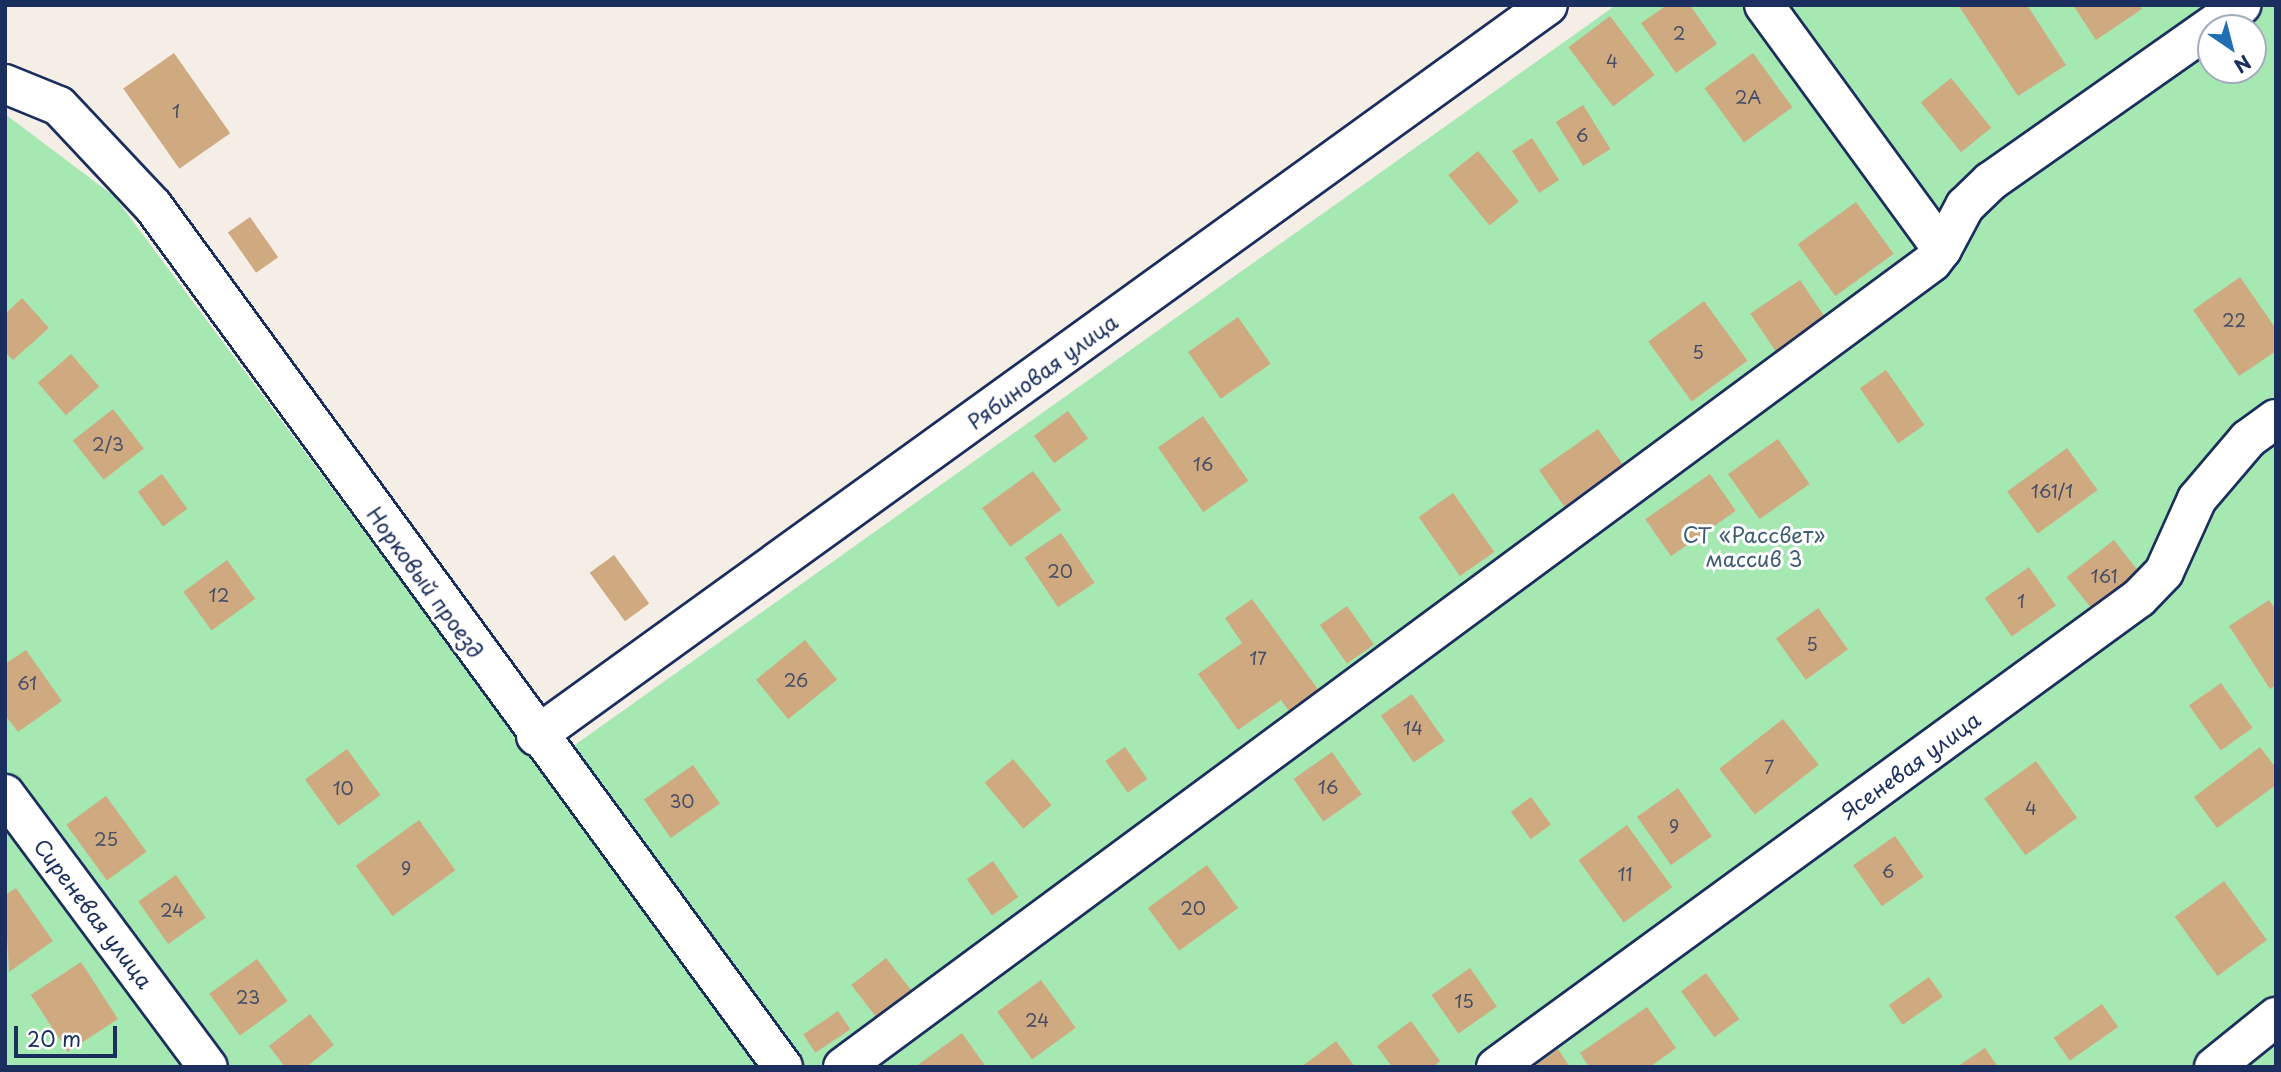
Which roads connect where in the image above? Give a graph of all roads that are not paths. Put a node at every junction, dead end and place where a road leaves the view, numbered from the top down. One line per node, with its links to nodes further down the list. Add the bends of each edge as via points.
1 (1548, 5): 7 (street, Рябиновая улица)
2 (1764, 5): 5 (street)
3 (2241, 5): 5 (street, via 1991,181 1965,206)
4 (5, 84): 7 (street, Норковый проезд, via 59,106 153,206)
5 (1942, 249): 12 (street)
6 (2276, 419): 13 (street, Ясеневая улица, via 2248,439 2197,499 2164,572 2139,598)
7 (536, 736): 11 (street, Норковый проезд)
8 (5, 794): 10 (street, Сиреневая улица)
9 (2276, 1017): 14 (street)
10 (208, 1067)
11 (783, 1067)
12 (843, 1067)
13 (1496, 1067)
14 (2214, 1067)

